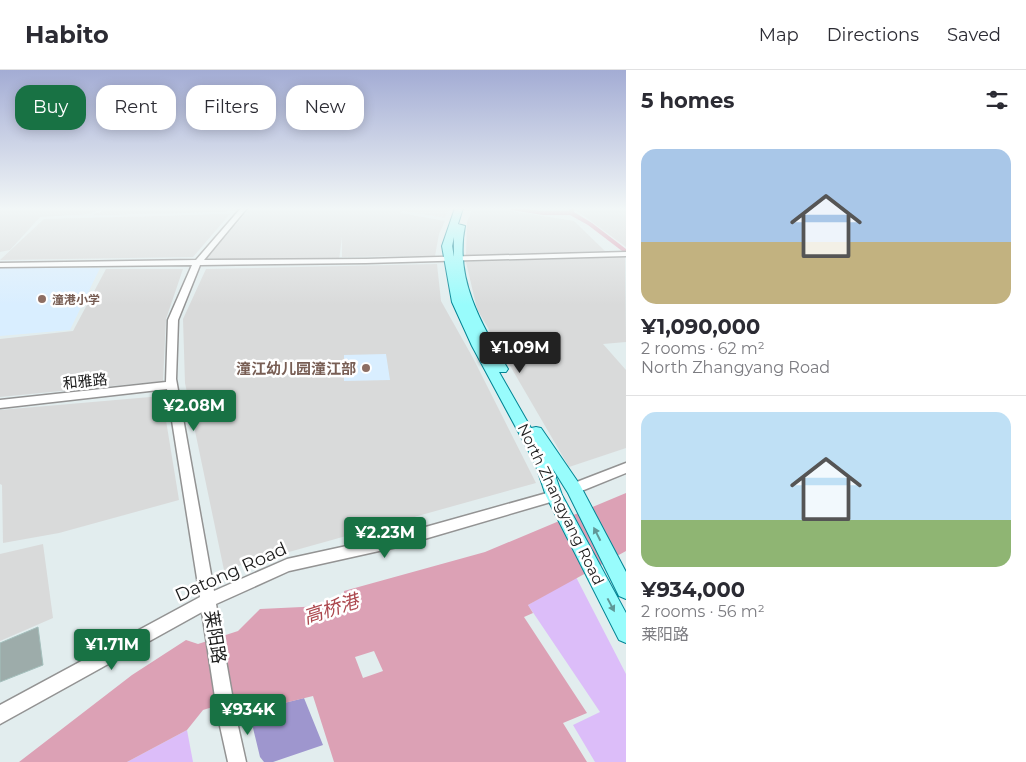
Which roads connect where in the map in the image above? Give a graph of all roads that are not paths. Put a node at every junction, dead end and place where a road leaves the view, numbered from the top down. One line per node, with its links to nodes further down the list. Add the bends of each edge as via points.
1 (217, 240): 6 (street, 莱阳路)
2 (449, 240): 5 (main road, North Zhangyang Road, via 447,246)
3 (459, 240): 5 (main road, North Zhangyang Road)
4 (626, 254): 5 (street)
5 (454, 259): 6 (street); 11 (main road, North Zhangyang Road, via 470,310 527,417); 12 (main road, North Zhangyang Road, via 457,302 543,463)
6 (197, 264): 7 (street); 8 (street, 莱阳路, via 173,320)
7 (0, 265)
8 (172, 385): 9 (street, 和雅路); 14 (street, 莱阳路)
9 (0, 404)
10 (626, 468): 11 (street)
11 (574, 489): 12 (main road); 13 (main road, North Zhangyang Road, one-way to 11)
12 (554, 496): 14 (street, Datong Road, via 397,541 287,565); 15 (main road, North Zhangyang Road, one-way to 15)
13 (626, 590)
14 (210, 607): 16 (street, Datong Road); 17 (street, 莱阳路)
15 (626, 633)
16 (0, 714)
17 (237, 762)

